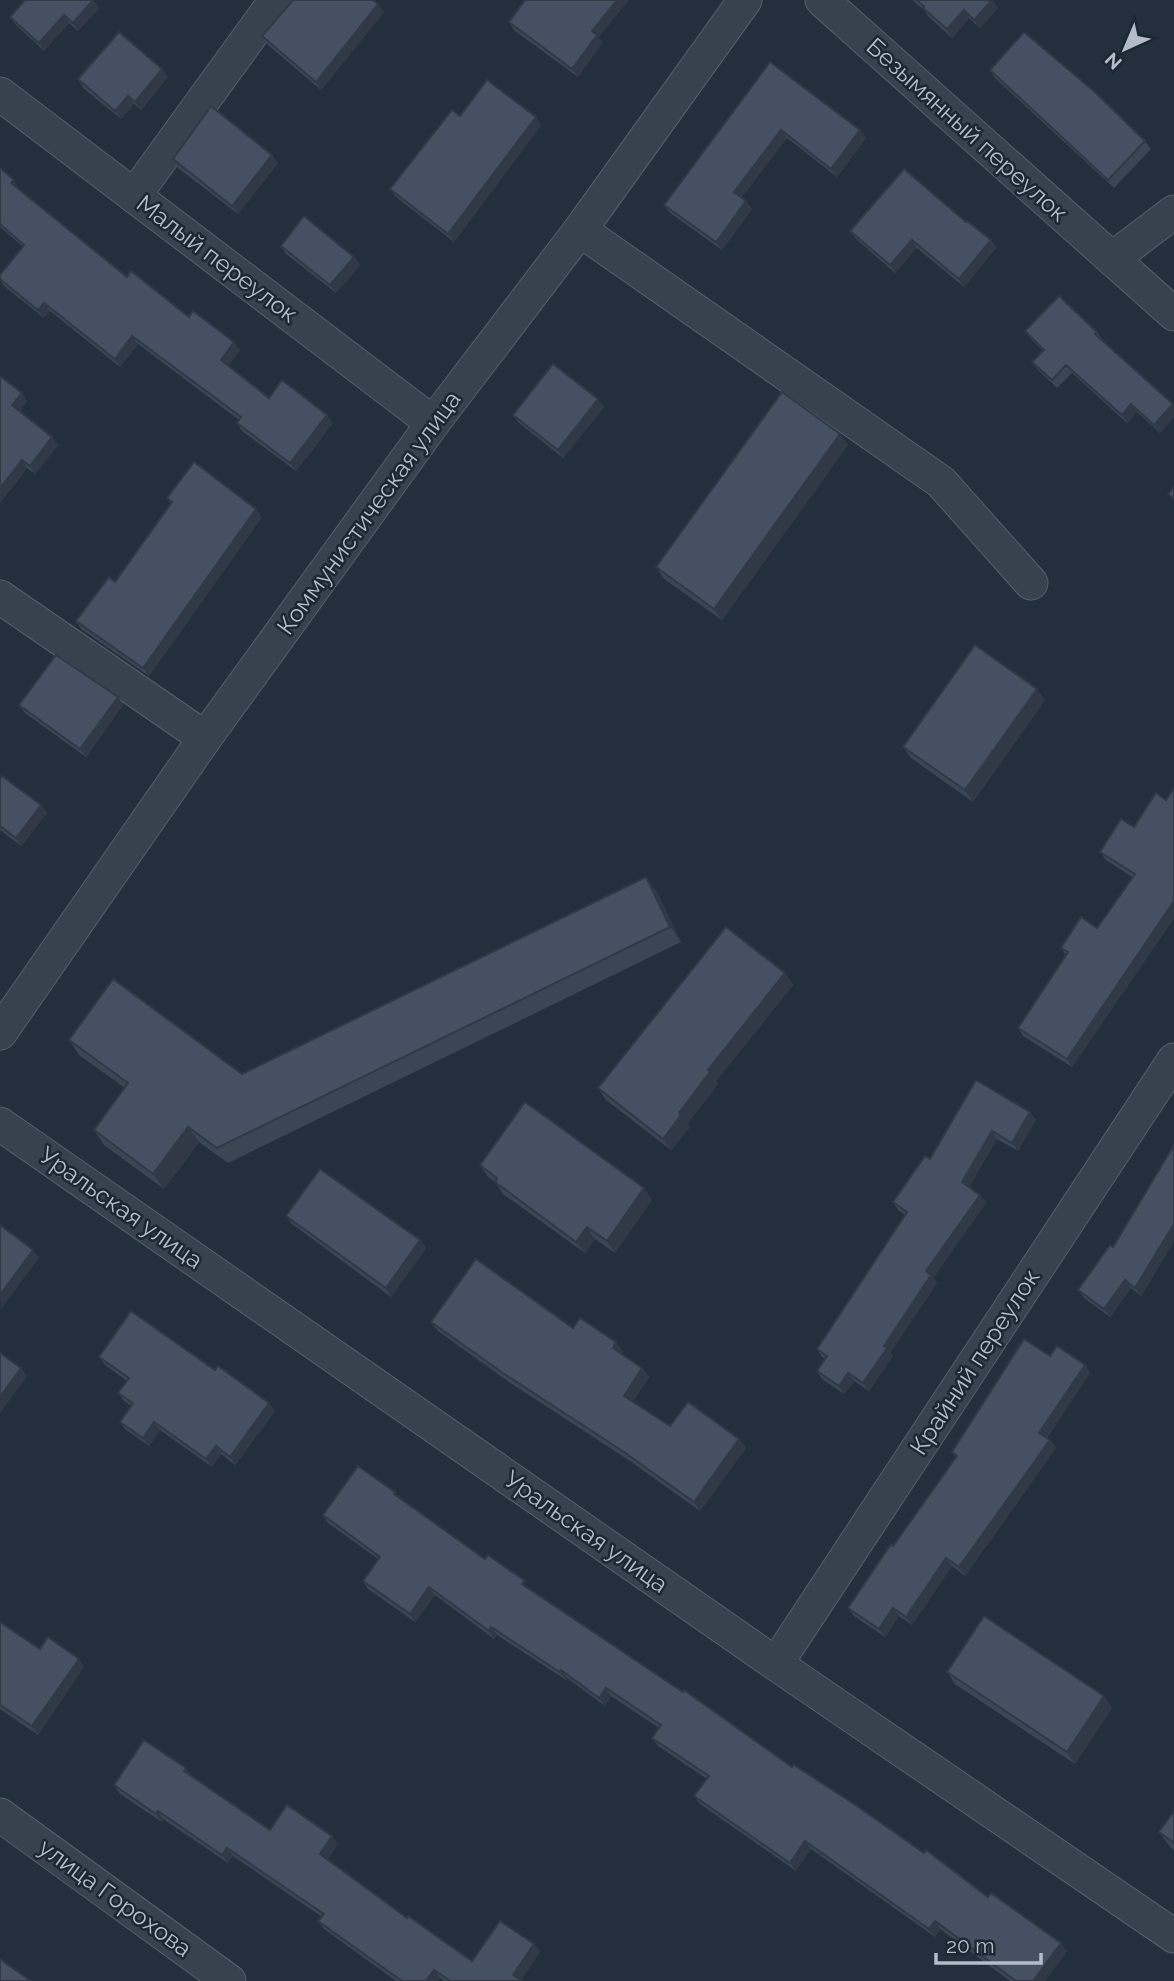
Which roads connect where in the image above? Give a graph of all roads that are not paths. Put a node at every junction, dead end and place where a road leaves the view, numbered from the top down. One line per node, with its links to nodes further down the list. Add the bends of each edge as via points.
1 (276, 0): 5 (street)
2 (745, 0): 7 (street, Коммунистическая улица)
3 (822, 0): 8 (street, Безымянный переулок)
4 (0, 94): 5 (street, Малый переулок)
5 (134, 196): 10 (street, Малый переулок)
6 (1174, 212): 8 (street)
7 (580, 230): 10 (street, Коммунистическая улица); 11 (street, via 941,482)
8 (1112, 259): 9 (street, Безымянный переулок)
9 (1174, 314)
10 (433, 423): 13 (street, Коммунистическая улица)
11 (1031, 583)
12 (0, 597): 13 (street)
13 (205, 738): 14 (street, Коммунистическая улица)
14 (0, 1032)
15 (1174, 1060): 17 (street, Крайний переулок)
16 (0, 1124): 17 (street, Уральская улица)
17 (776, 1664): 19 (street, Уральская улица)
18 (0, 1815): 20 (street, улица Горохова)
19 (1174, 1936)
20 (229, 1981)

